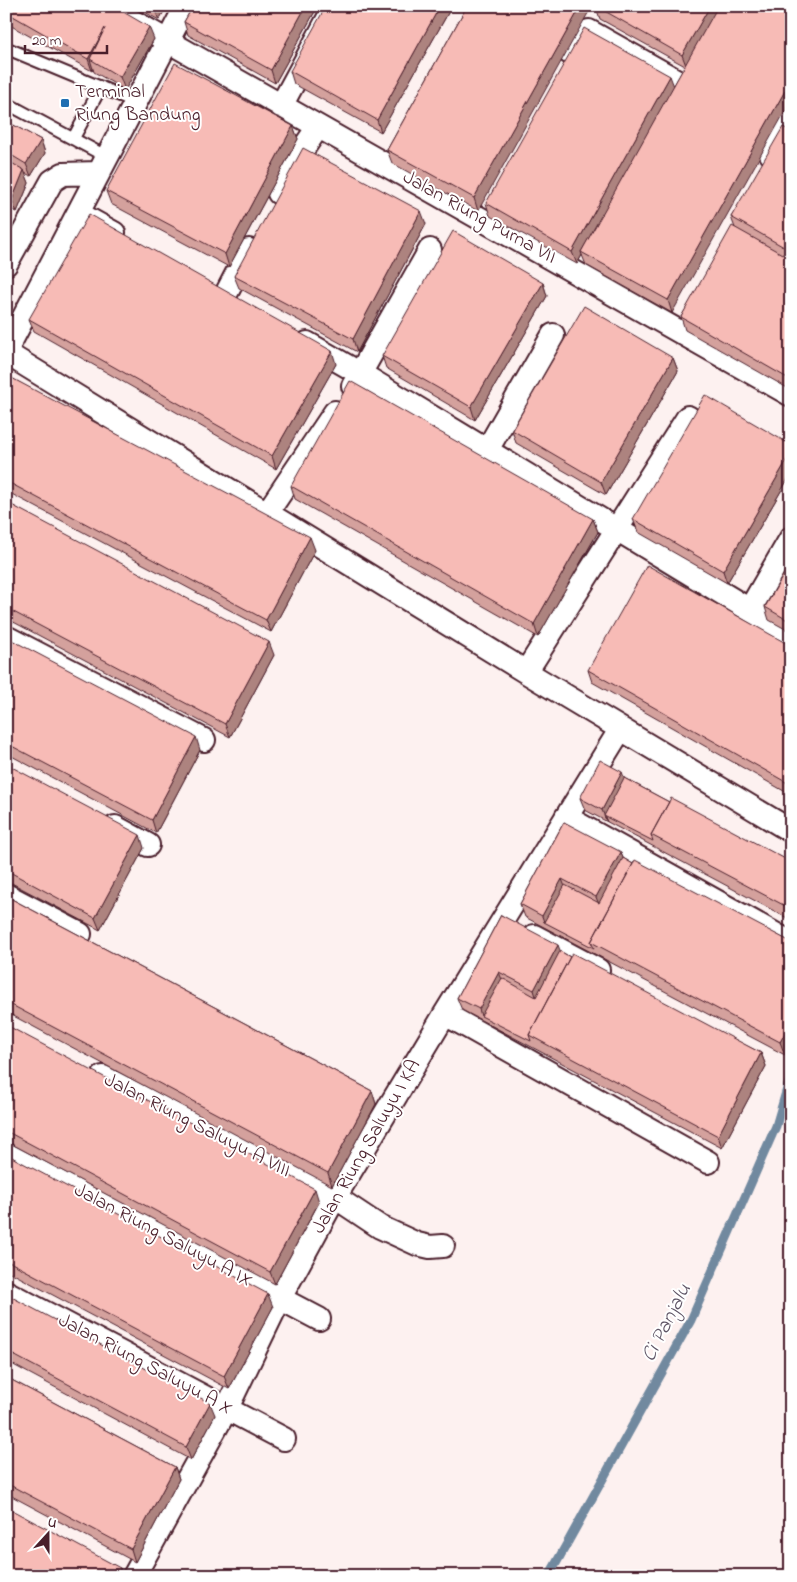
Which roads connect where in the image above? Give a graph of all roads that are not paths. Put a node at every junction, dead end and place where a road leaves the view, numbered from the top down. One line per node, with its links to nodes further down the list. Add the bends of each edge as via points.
1 (106, 6): 4 (street, Jalan Riung Purna VII)
2 (186, 6): 4 (street)
3 (335, 6): 11 (street)
4 (167, 42): 9 (street); 11 (street, Jalan Riung Purna VII)
5 (6, 48): 8 (lane)
6 (563, 67): 7 (street, via 576,42 589,31)
7 (683, 84)
8 (101, 87): 9 (lane); 14 (lane)
9 (136, 102): 15 (street)
10 (6, 103): 14 (lane)
11 (281, 106): 13 (street, Jalan Riung Purna VII)
12 (788, 128): 16 (street)
13 (316, 130): 21 (street, via 301,152); 26 (street, Jalan Riung Purna VII, via 390,157 682,322)
14 (73, 139): 15 (lane)
15 (103, 165): 17 (street); 20 (street, via 63,174 52,181)
16 (761, 173)
17 (78, 213): 18 (street); 24 (street)
18 (130, 242)
19 (430, 250): 25 (street)
20 (6, 264)
21 (225, 296)
22 (293, 335): 25 (street)
23 (553, 335): 28 (street)
24 (6, 352): 29 (street)
25 (361, 374): 28 (street); 29 (street)
26 (791, 395)
27 (688, 417): 30 (street)
28 (487, 450): 30 (street)
29 (267, 513): 35 (street)
30 (617, 529): 32 (street); 35 (street)
31 (791, 538): 32 (street)
32 (750, 609): 33 (street)
33 (791, 635)
34 (6, 637): 37 (street)
35 (526, 672): 36 (street)
36 (620, 730): 38 (street, Jalan Riung Saluyu I KA); 40 (street)
37 (204, 740)
38 (566, 817): 43 (street, Jalan Riung Saluyu I KA); 45 (street)
39 (98, 818): 41 (street)
40 (791, 831)
41 (148, 845)
42 (6, 895): 44 (street)
43 (503, 920): 46 (street); 47 (street, Jalan Riung Saluyu I KA)
44 (80, 934)
45 (791, 943)
46 (618, 980)
47 (445, 1014): 50 (street); 51 (street, Jalan Riung Saluyu I KA)
48 (84, 1067): 51 (street, Jalan Riung Saluyu A VIII)
49 (6, 1154): 54 (street, Jalan Riung Saluyu A IX)
50 (708, 1162)
51 (335, 1198): 52 (street, Jalan Riung Saluyu A VIII, via 380,1227 416,1244); 54 (street, Jalan Riung Saluyu I KA)
52 (443, 1246)
53 (6, 1292): 56 (street, Jalan Riung Saluyu A X)
54 (280, 1298): 55 (street, Jalan Riung Saluyu A IX); 56 (street, Jalan Riung Saluyu I KA)
55 (319, 1319)
56 (226, 1408): 57 (street, Jalan Riung Saluyu A X); 58 (street, Jalan Riung Saluyu I KA, via 178,1475)
57 (284, 1439)
58 (128, 1573)

